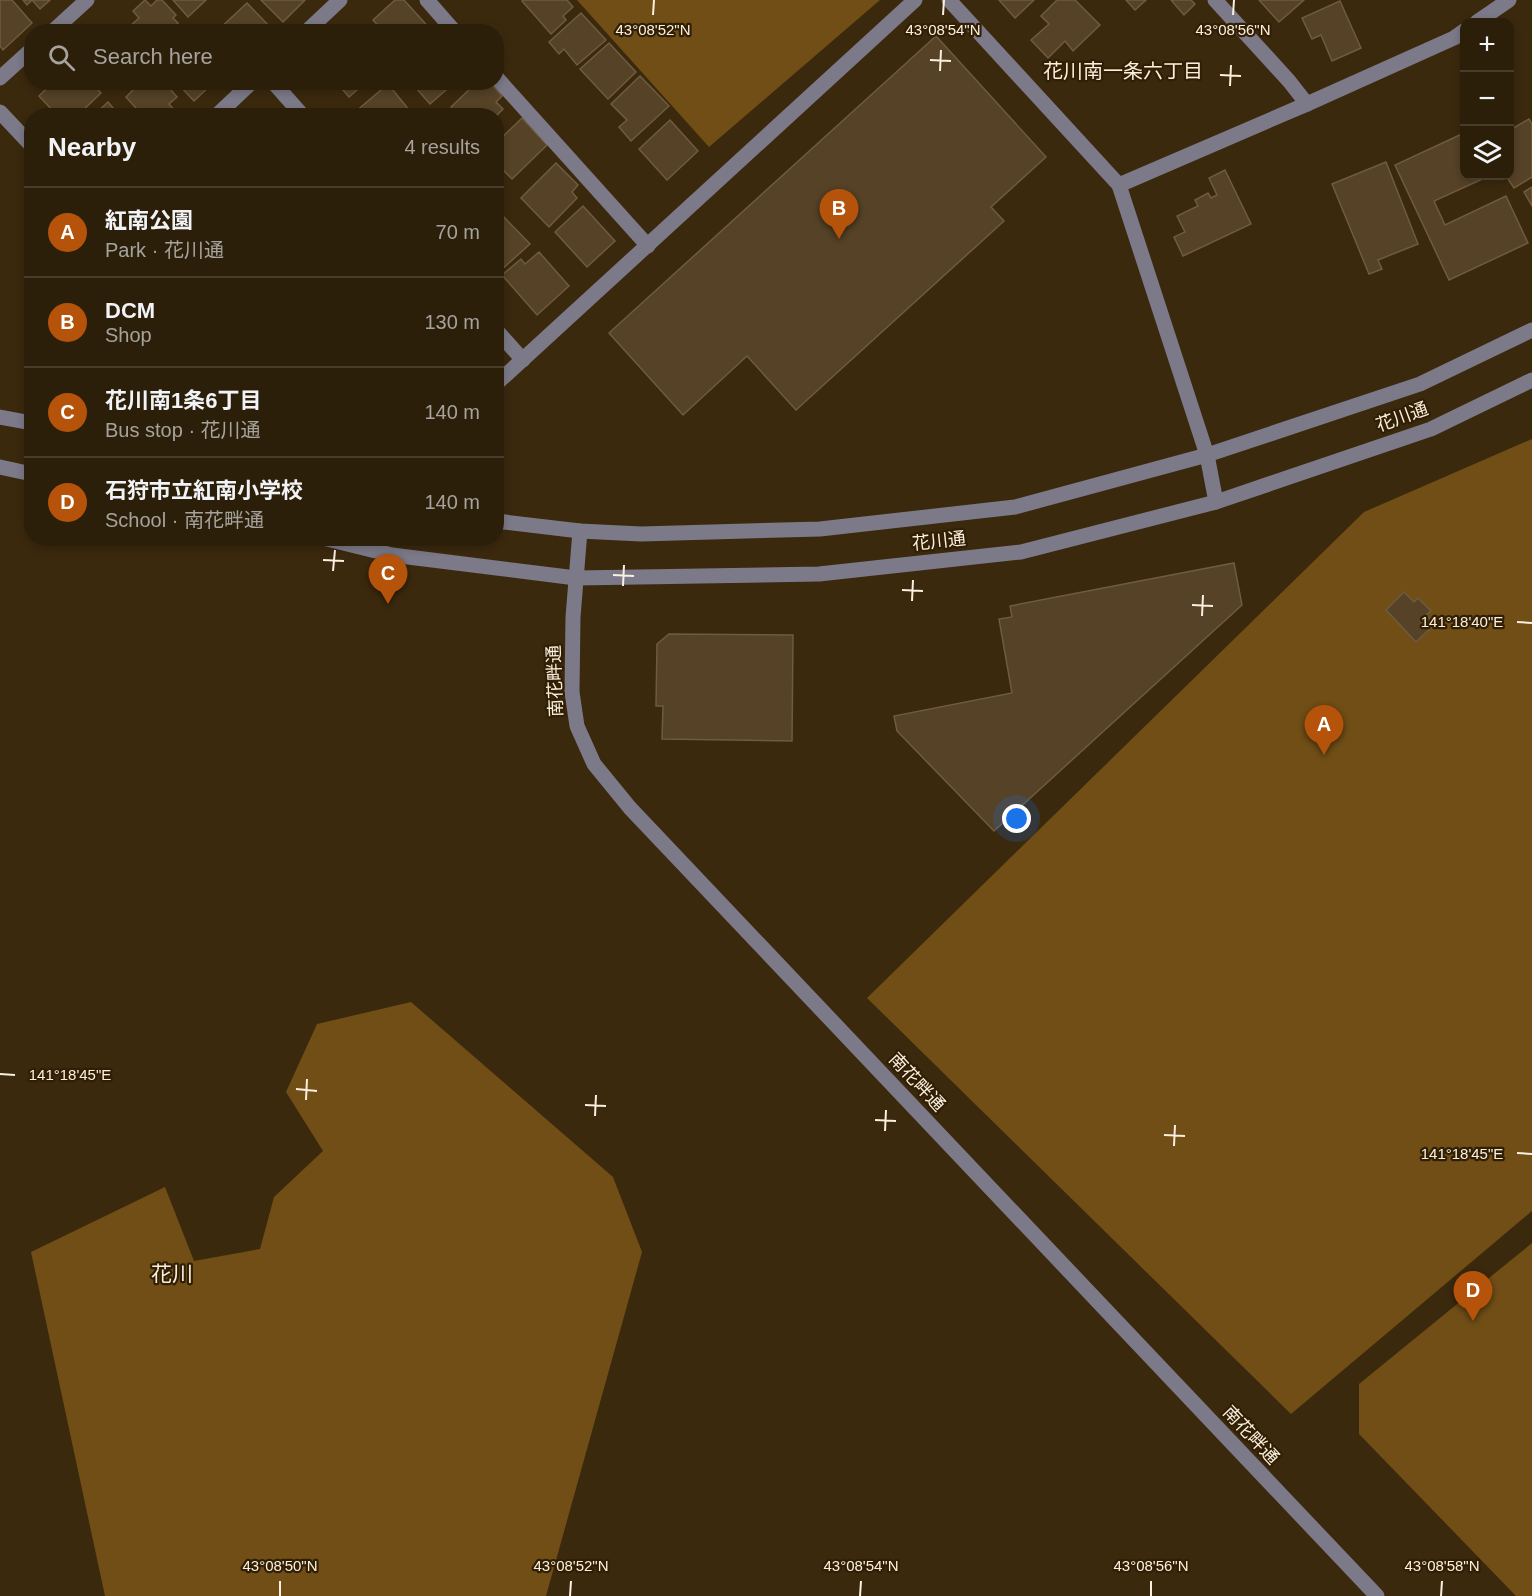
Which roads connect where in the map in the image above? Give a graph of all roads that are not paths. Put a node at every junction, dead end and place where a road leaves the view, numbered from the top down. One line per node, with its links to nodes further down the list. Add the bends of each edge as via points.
1 (87, 0): 9 (street)
2 (340, 0): 10 (street)
3 (427, 0): 11 (street)
4 (915, 0): 24 (street)
5 (949, 0): 23 (street)
6 (1215, 0): 18 (street)
7 (1509, 0): 8 (street)
8 (1483, 18)
9 (61, 24)
10 (314, 24)
11 (448, 24)
12 (1460, 34): 18 (street)
13 (24, 57): 14 (street)
14 (0, 78)
15 (504, 86): 24 (street)
16 (244, 90): 19 (street)
17 (280, 90): 20 (street)
18 (1307, 104): 23 (street)
19 (224, 108)
20 (296, 108)
21 (0, 112): 22 (street)
22 (24, 138)
23 (1119, 185): 32 (street)
24 (648, 246): 27 (street)
25 (1532, 330): 32 (street, 花川通, via 1420,384)
26 (504, 339): 27 (street)
27 (523, 360): 28 (street)
28 (504, 377)
29 (1532, 380): 35 (street, 花川通, via 1431,429)
30 (0, 417): 31 (street)
31 (24, 422)
32 (1207, 455): 35 (street); 37 (street, 花川通, via 1015,507 820,529 641,534)
33 (0, 467): 34 (street)
34 (24, 472)
35 (1216, 502): 39 (street, 花川通, via 1021,552 819,574)
36 (504, 522): 37 (street, 花川通)
37 (580, 531): 39 (street, 南花畔通)
38 (355, 546): 39 (street, 花川通, via 392,555)
39 (576, 578): 40 (street, 南花畔通, via 572,692 577,726 594,764 630,808)
40 (1377, 1596)

